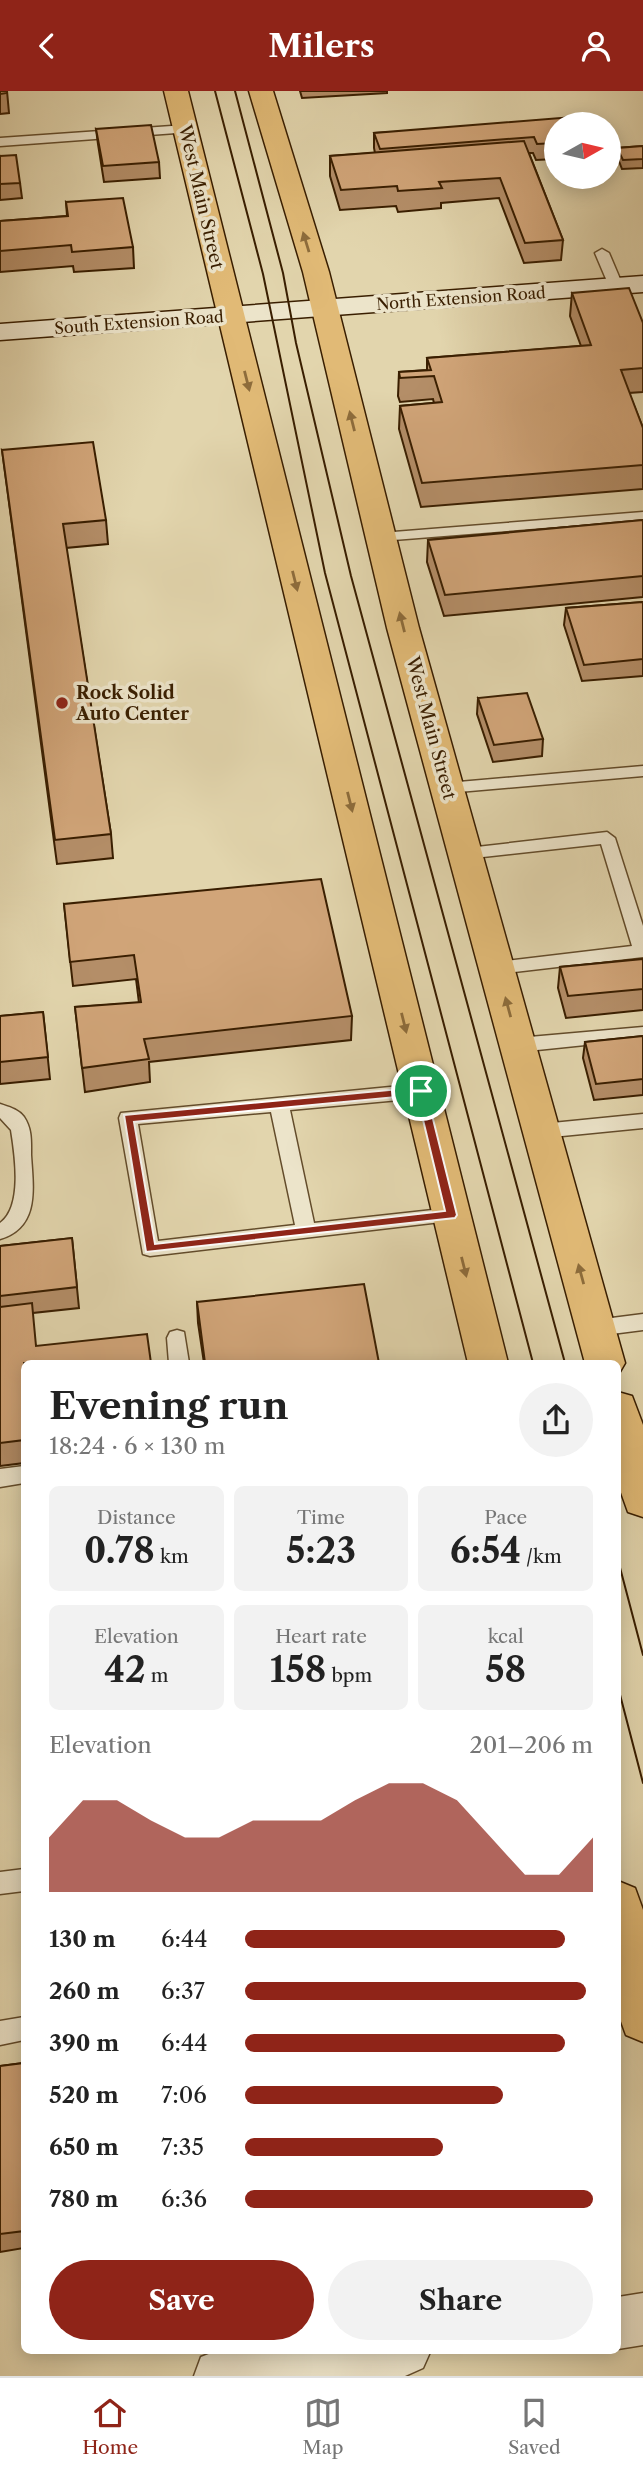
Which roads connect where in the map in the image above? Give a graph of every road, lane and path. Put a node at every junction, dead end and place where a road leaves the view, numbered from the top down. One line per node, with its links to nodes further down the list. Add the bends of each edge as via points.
1 (176, 91): 3 (main road, West Main Street)
2 (261, 91): 7 (main road, West Main Street, one-way to 2)
3 (186, 129): 4 (lane); 9 (main road, West Main Street)
4 (0, 142)
5 (603, 253): 6 (lane)
6 (630, 290): 7 (street, North Extension Road)
7 (324, 308): 8 (street, North Extension Road); 12 (main road, West Main Street, one-way to 7)
8 (279, 311): 9 (street, South Extension Road)
9 (230, 315): 10 (street, South Extension Road); 19 (main road, West Main Street, one-way to 19)
10 (0, 332)
11 (643, 516): 12 (lane)
12 (381, 537): 14 (main road, West Main Street, one-way to 12)
13 (643, 771): 14 (lane)
14 (447, 788): 15 (main road, West Main Street)
15 (465, 853): 16 (main road, West Main Street); 16 (lane, via 607,838 642,951)
16 (496, 968): 18 (main road, West Main Street, one-way to 16)
17 (643, 1033): 18 (lane)
18 (518, 1045): 23 (main road, West Main Street)
19 (421, 1091): 20 (lane); 24 (main road, West Main Street)
20 (279, 1104): 25 (lane); 25 (lane, via 128,1118 150,1249)
21 (0, 1111): 26 (lane, via 9,1113 20,1125 26,1197 19,1218)
22 (643, 1122): 23 (lane)
23 (542, 1131): 28 (main road, West Main Street, one-way to 23)
24 (451, 1215): 25 (lane); 31 (main road, West Main Street, one-way to 31)
25 (306, 1230)
26 (0, 1232)
27 (643, 1322): 28 (lane)
28 (596, 1328): 32 (main road, West Main Street)
29 (177, 1338): 30 (lane)
30 (179, 1360)
31 (487, 1360)
32 (604, 1360)
33 (621, 1419): 36 (main road)
34 (21, 1475): 35 (lane)
35 (0, 1478)
36 (643, 1500)
37 (21, 1880): 38 (lane)
38 (0, 1883)
39 (621, 1917): 40 (main road)
40 (643, 2019)
41 (21, 2030): 42 (lane)
42 (0, 2033)
43 (643, 2319): 44 (street)
44 (621, 2323)
45 (383, 2354): 46 (street)
46 (284, 2372): 47 (street)
47 (220, 2376)

